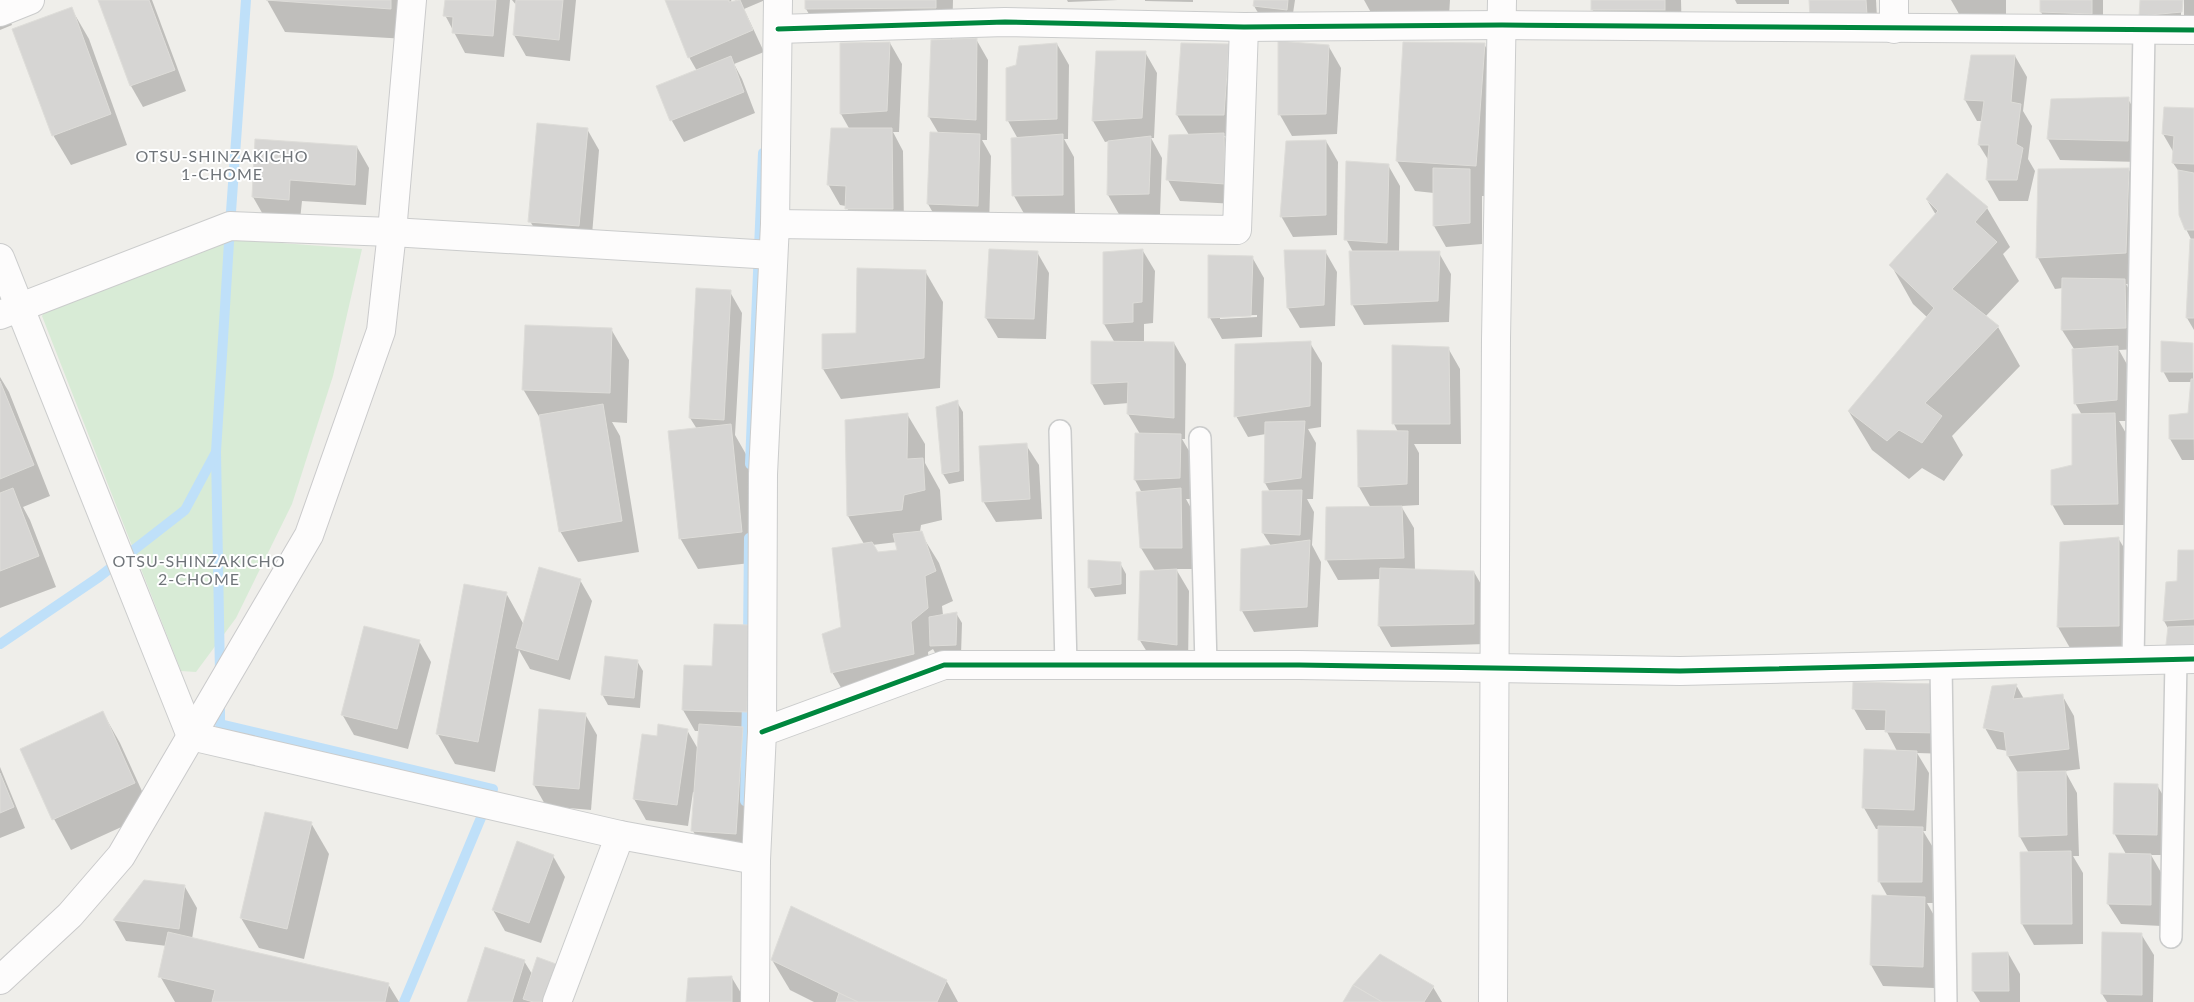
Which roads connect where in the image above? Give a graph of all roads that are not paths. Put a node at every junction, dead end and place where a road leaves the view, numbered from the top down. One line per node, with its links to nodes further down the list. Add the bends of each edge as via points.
1 (30, 0): 5 (street)
2 (412, 0): 13 (street)
3 (778, 0): 8 (street)
4 (1894, 0): 9 (street)
5 (0, 12)
6 (1502, 12): 7 (street); 9 (street); 24 (street, via 1496,339)
7 (1244, 27): 8 (street, via 1005,22); 12 (street, via 1237,230)
8 (778, 29): 12 (street)
9 (1894, 29): 10 (street)
10 (2144, 30): 11 (street); 19 (lane)
11 (2194, 30)
12 (775, 224): 14 (street)
13 (392, 232): 14 (street); 16 (street, via 230,226); 26 (street, via 381,331 309,535)
14 (773, 254): 25 (street, via 763,474)
15 (0, 258): 16 (street)
16 (10, 311): 26 (street)
17 (1060, 431): 22 (lane)
18 (1200, 438): 23 (lane)
19 (2132, 660): 20 (street); 21 (street)
20 (2185, 660): 29 (lane)
21 (1941, 664): 24 (street, via 1680,671); 34 (lane)
22 (1066, 665): 23 (street); 25 (street, via 944,665)
23 (1206, 665): 24 (street)
24 (1495, 668): 33 (street)
25 (762, 732): 28 (street)
26 (191, 736): 27 (street); 30 (street, via 121,856 70,915)
27 (620, 835): 28 (street); 31 (street)
28 (756, 860): 32 (street)
29 (2171, 937)
30 (0, 980)
31 (557, 1002)
32 (755, 1002)
33 (1493, 1002)
34 (1946, 1002)

